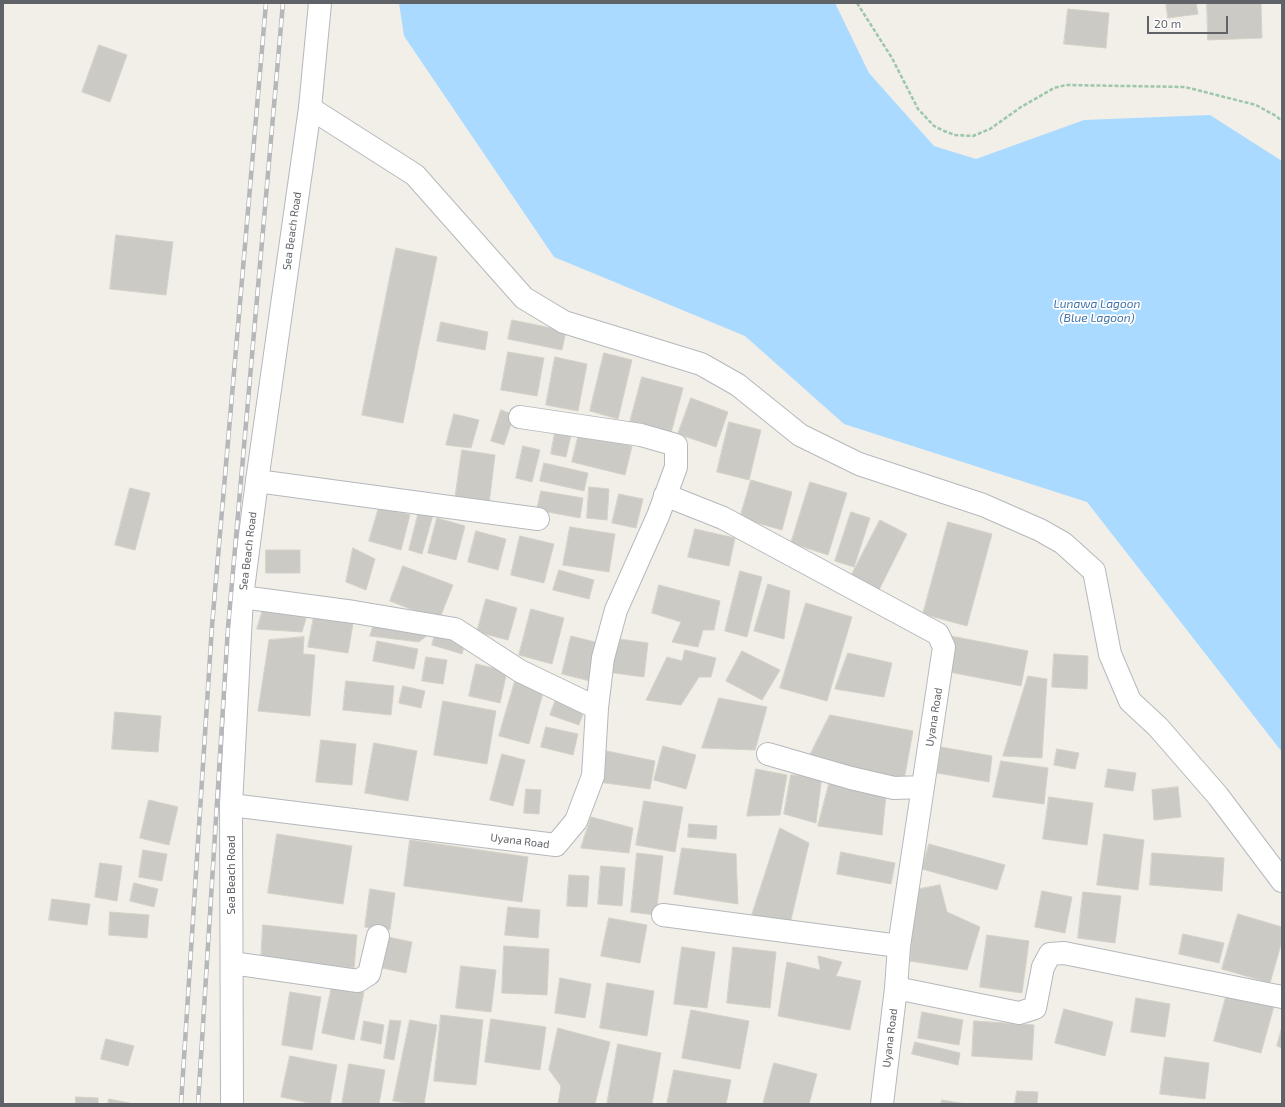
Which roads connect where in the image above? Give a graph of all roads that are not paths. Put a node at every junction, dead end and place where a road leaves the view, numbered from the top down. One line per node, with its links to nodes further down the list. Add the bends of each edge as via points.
1 (320, 3): 2 (street, Sea Beach Road)
2 (310, 108): 4 (street, Sea Beach Road); 12 (street, via 415,175 524,298 564,322 701,364 738,385 800,435 858,464 983,505 1063,543 1094,571 1110,654 1130,701 1158,727 1218,796)
3 (520, 417): 5 (street, Uyana Road, via 641,435 676,445 676,467)
4 (257, 481): 6 (street); 7 (street, Sea Beach Road)
5 (665, 495): 8 (street, Uyana Road, via 616,610 603,658); 10 (street, Uyana Road, via 723,518 938,634 944,647)
6 (538, 519)
7 (242, 597): 8 (street, via 456,628 520,671); 11 (street, Sea Beach Road)
8 (597, 708): 11 (street, Uyana Road, via 593,776 576,821 556,845)
9 (768, 754): 10 (street, via 894,788)
10 (923, 787): 15 (street, Uyana Road)
11 (231, 805): 16 (street, Sea Beach Road)
12 (1282, 882)
13 (663, 915): 15 (street)
14 (378, 936): 16 (street, via 369,974 358,981)
15 (899, 946): 17 (street, Uyana Road)
16 (232, 963): 19 (street, Sea Beach Road)
17 (896, 988): 18 (street, via 1020,1013 1035,1008 1043,967 1050,954 1064,953); 20 (street, Uyana Road)
18 (1282, 996)
19 (232, 1104)
20 (882, 1104)

